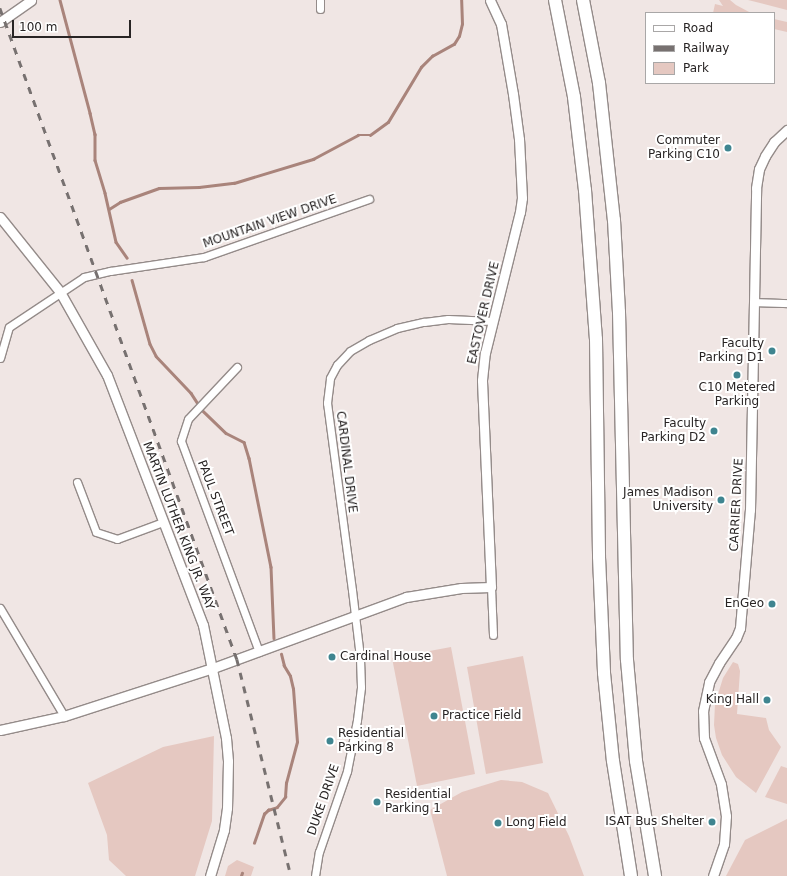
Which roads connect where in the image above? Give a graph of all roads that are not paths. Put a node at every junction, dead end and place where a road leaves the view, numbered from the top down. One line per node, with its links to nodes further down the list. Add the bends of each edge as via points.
1 (31, 0): 7 (street)
2 (320, 0): 6 (street)
3 (490, 0): 14 (street, EASTOVER DRIVE, via 501,24 504,40 513,94 522,180 520,212)
4 (555, 0): 30 (highway, via 574,103 585,190 596,339 599,557 604,673 614,768)
5 (583, 0): 31 (highway, via 598,83 614,220 619,312 627,660 636,761)
6 (320, 9)
7 (0, 22)
8 (787, 130): 12 (street, CARRIER DRIVE, via 768,150 757,176)
9 (369, 199): 11 (street, MOUNTAIN VIEW DRIVE, via 204,257 97,273)
10 (0, 217): 11 (street, MARTIN LUTHER KING JR. WAY)
11 (60, 292): 15 (street, MOUNTAIN VIEW DRIVE, via 9,327); 18 (street, MARTIN LUTHER KING JR. WAY, via 107,375)
12 (755, 302): 13 (street); 32 (street, CARRIER DRIVE, via 750,516 740,628 709,682 702,711 704,738 721,784 726,816 724,844)
13 (787, 303)
14 (493, 321): 19 (street, EASTOVER DRIVE, via 485,353 482,398); 21 (street, CARDINAL DRIVE, via 448,319 397,328 350,351 332,374 327,403)
15 (0, 358)
16 (237, 367): 23 (street, PAUL STREET, via 188,419 181,442)
17 (77, 482): 18 (street, via 96,532 117,539)
18 (163, 522): 24 (street, MARTIN LUTHER KING JR. WAY, via 203,625)
19 (491, 586): 21 (street, via 461,588 406,598); 22 (street, EASTOVER DRIVE)
20 (0, 608): 25 (street)
21 (355, 615): 23 (street); 27 (street, CARDINAL DRIVE, via 362,679)
22 (493, 635)
23 (259, 652): 24 (street)
24 (213, 668): 25 (street); 28 (street, MARTIN LUTHER KING JR. WAY, via 226,738 229,784 224,830)
25 (64, 716): 26 (street)
26 (0, 730)
27 (356, 731): 29 (street, DUKE DRIVE, via 347,772 318,852)
28 (210, 876)
29 (315, 876)
30 (631, 876)
31 (655, 876)
32 (713, 876)

